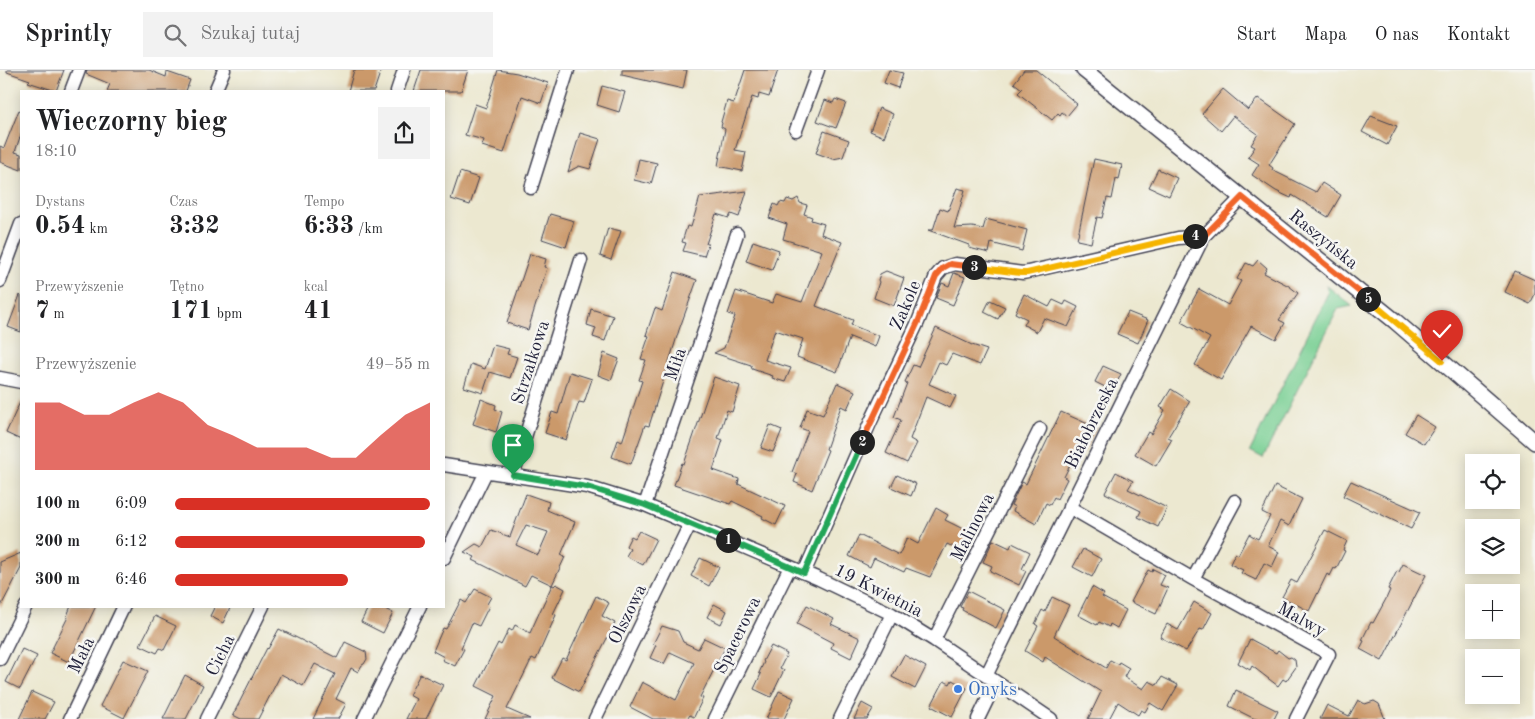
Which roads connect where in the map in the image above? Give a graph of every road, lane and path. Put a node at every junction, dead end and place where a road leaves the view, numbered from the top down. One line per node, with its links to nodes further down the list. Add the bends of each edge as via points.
1 (78, 70): 7 (street)
2 (224, 70): 8 (street)
3 (404, 70): 9 (street)
4 (568, 70): 11 (street)
5 (818, 70): 10 (street)
6 (1084, 70): 12 (street, Raszyńska)
7 (71, 90)
8 (215, 90)
9 (397, 90)
10 (796, 130)
11 (531, 188)
12 (1242, 197): 15 (street, Białobrzeska); 21 (street, Raszyńska, via 1395,321)
13 (20, 227): 17 (street)
14 (737, 234): 26 (street, Miła)
15 (1204, 236): 27 (street, Białobrzeska); 31 (street, Zakole, via 1178,238 1027,273 947,265 936,276)
16 (581, 260): 24 (street, Strzałkowa)
17 (0, 281)
18 (0, 378): 19 (street)
19 (20, 382)
20 (1040, 429): 38 (street, Malinowa)
21 (1535, 442)
22 (445, 465): 23 (street, 19 Kwietnia)
23 (486, 472): 24 (street, 19 Kwietnia); 29 (street)
24 (513, 475): 26 (street, 19 Kwietnia, via 587,487)
25 (1235, 501): 32 (street)
26 (645, 505): 28 (street, 19 Kwietnia)
27 (1069, 507): 32 (street, Malwy); 40 (street, Białobrzeska)
28 (690, 524): 30 (street, 19 Kwietnia); 44 (street, Olszowa)
29 (445, 556)
30 (790, 567): 31 (street, 19 Kwietnia); 45 (street, Spacerowa)
31 (804, 573): 37 (street, 19 Kwietnia)
32 (1193, 579): 49 (street, Malwy, via 1329,654)
33 (25, 608): 39 (street)
34 (123, 608): 41 (street, Mała)
35 (262, 608): 42 (street, Cicha)
36 (419, 608): 43 (street)
37 (892, 614): 38 (street, 19 Kwietnia); 46 (street)
38 (934, 640): 40 (street, 19 Kwietnia)
39 (0, 659)
40 (991, 679): 47 (street, Białobrzeska); 48 (street, 19 Kwietnia)
41 (70, 719)
42 (207, 719)
43 (364, 719)
44 (594, 719)
45 (715, 719)
46 (840, 719)
47 (978, 719)
48 (1051, 719)
49 (1296, 719)

